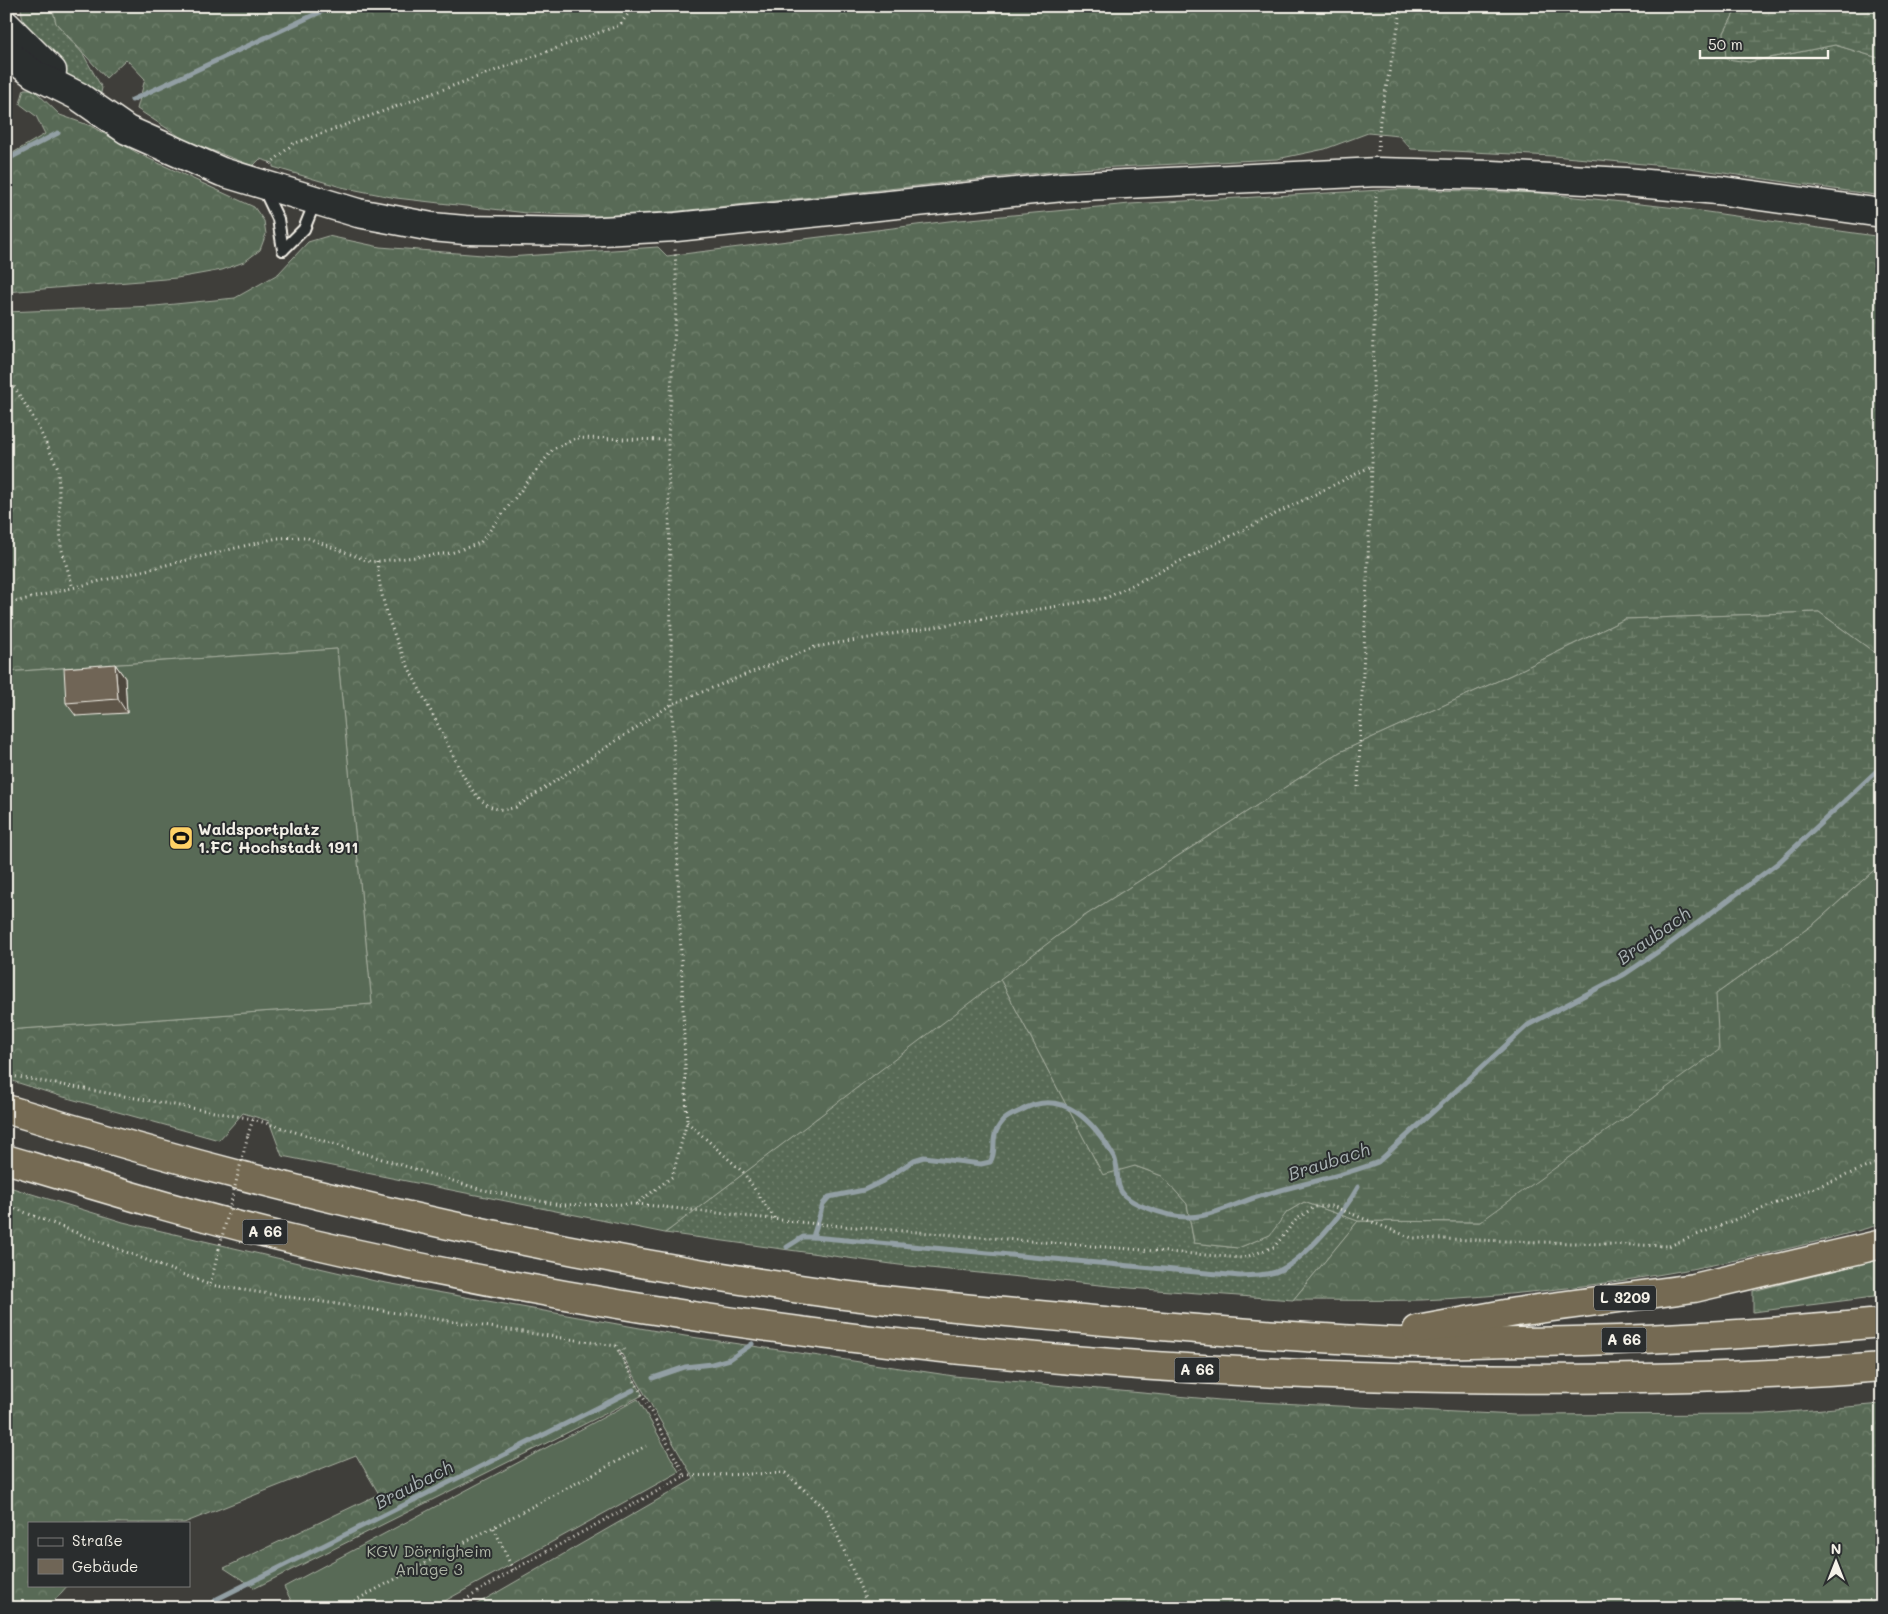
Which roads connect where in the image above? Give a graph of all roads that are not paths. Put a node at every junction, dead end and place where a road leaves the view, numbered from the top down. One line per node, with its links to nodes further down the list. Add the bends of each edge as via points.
1 (6, 25): 5 (street)
2 (6, 53): 4 (street)
3 (6, 63): 4 (street)
4 (34, 74): 5 (street)
5 (78, 96): 6 (street, via 127,130)
6 (255, 184): 7 (street); 7 (lane, via 278,219 282,250 304,229)
7 (315, 201): 8 (street, via 432,227 507,232 583,232 676,227 1063,187 1376,178 1624,182 1717,190)
8 (1882, 213)
9 (6, 1109): 13 (highway, A 66, via 117,1143 300,1192 432,1222 764,1283 841,1295 1052,1317)
10 (6, 1159): 14 (highway, A 66, via 114,1192 411,1266 557,1294 932,1348 1213,1371 1405,1378 1714,1377)
11 (1882, 1244): 13 (highway, L 3209, via 1694,1288 1516,1312)
12 (1882, 1323): 13 (highway, A 66, via 1755,1334 1607,1341 1426,1343)
13 (1365, 1339)
14 (1882, 1367)

